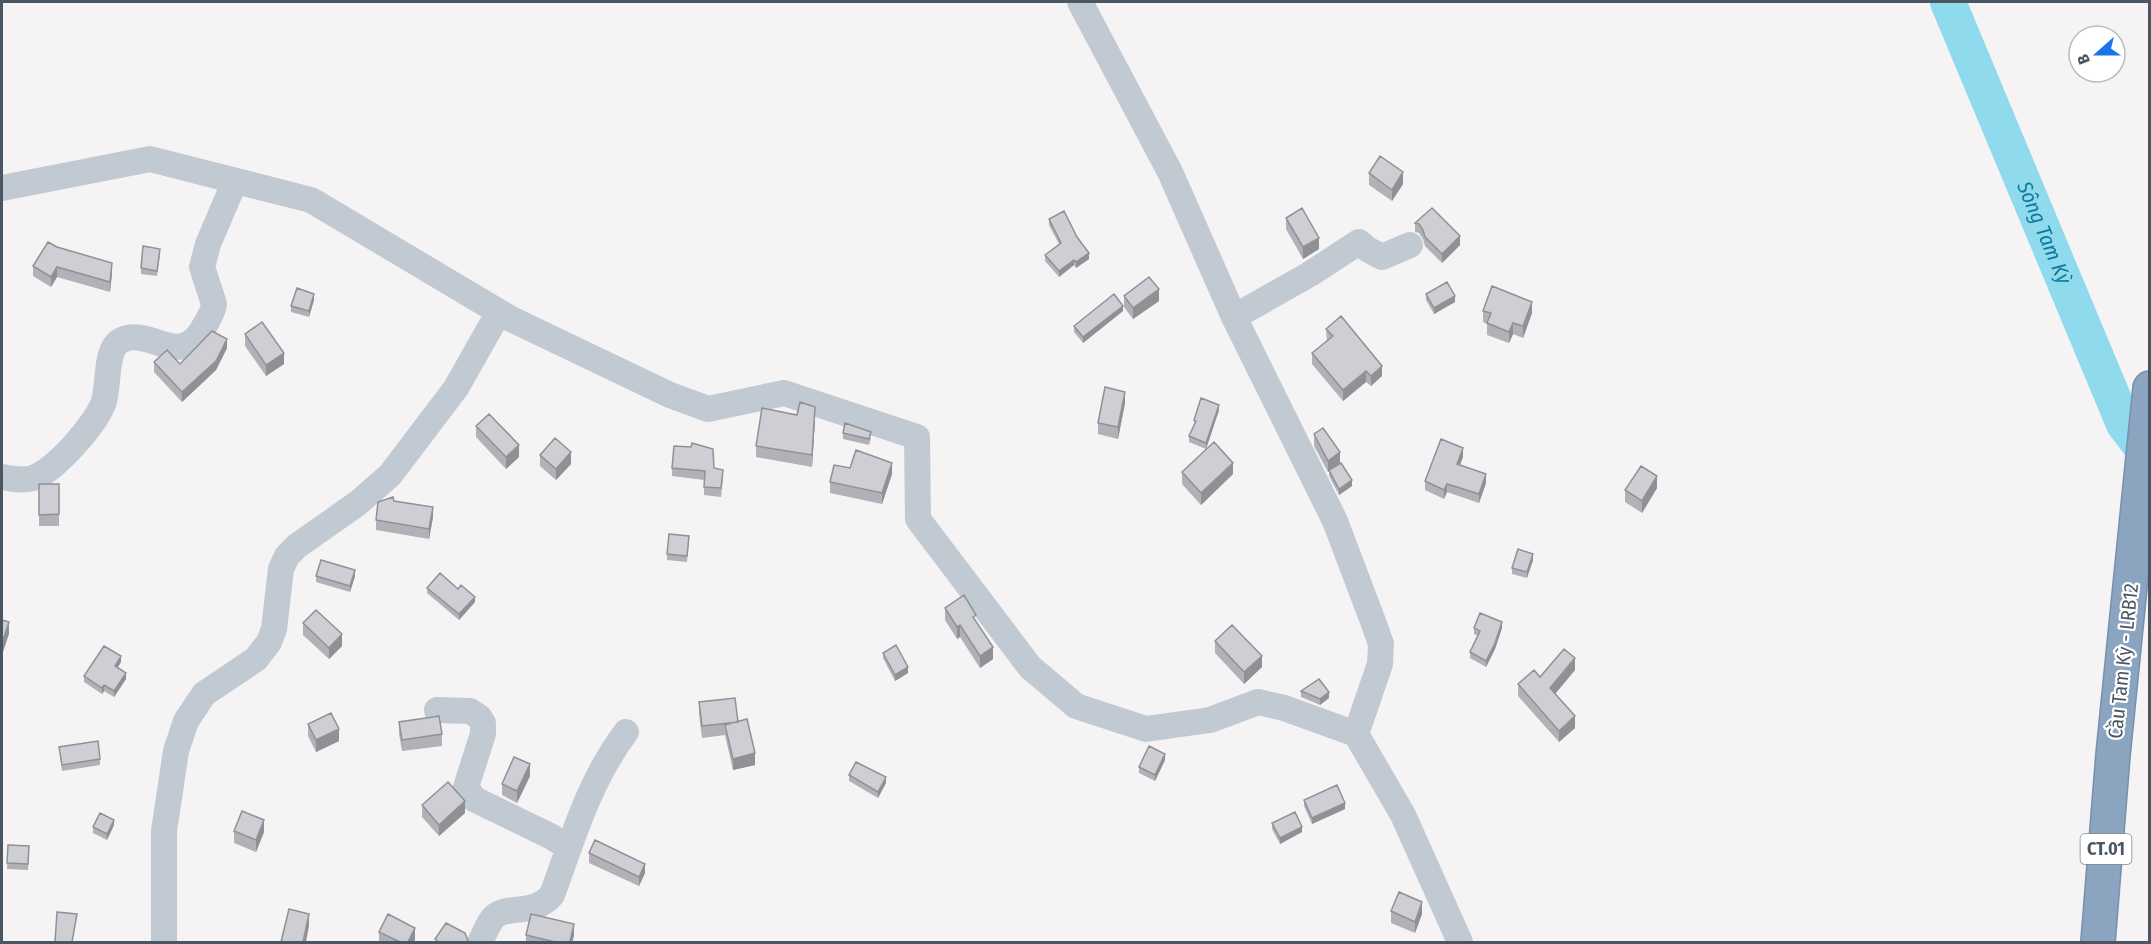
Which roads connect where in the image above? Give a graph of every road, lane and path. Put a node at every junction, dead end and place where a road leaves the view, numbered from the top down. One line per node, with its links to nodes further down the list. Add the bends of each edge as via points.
1 (1080, 2): 6 (street, via 1170,172)
2 (235, 181): 3 (street, via 150,159); 5 (street, via 311,200); 8 (street, via 202,267 214,304 198,337 190,345 179,347 133,338 122,340 110,352 104,403 70,451 36,477)
3 (2, 188)
4 (1410, 245): 6 (street, via 1382,258 1359,242)
5 (498, 312): 11 (street, via 670,395 708,409 784,393 917,436 918,519 1030,667 1076,706 1146,729 1210,720 1258,702); 13 (street, via 456,388 390,475 287,556 281,569 269,642 256,659 204,694 186,721 176,751 164,831)
6 (1234, 317): 11 (street, via 1335,521 1381,644 1380,664)
7 (2150, 387): 16 (highway, Cầu Tam Kỳ - LRB12 / CT.01)
8 (2, 477)
9 (437, 710): 12 (street, via 470,711 483,723 466,787 469,794)
10 (626, 732): 12 (street, via 598,777)
11 (1356, 734): 15 (street, via 1403,815)
12 (569, 848): 14 (street, via 546,902 531,909 500,913)
13 (164, 942)
14 (480, 942)
15 (1460, 942)
16 (2098, 942)

